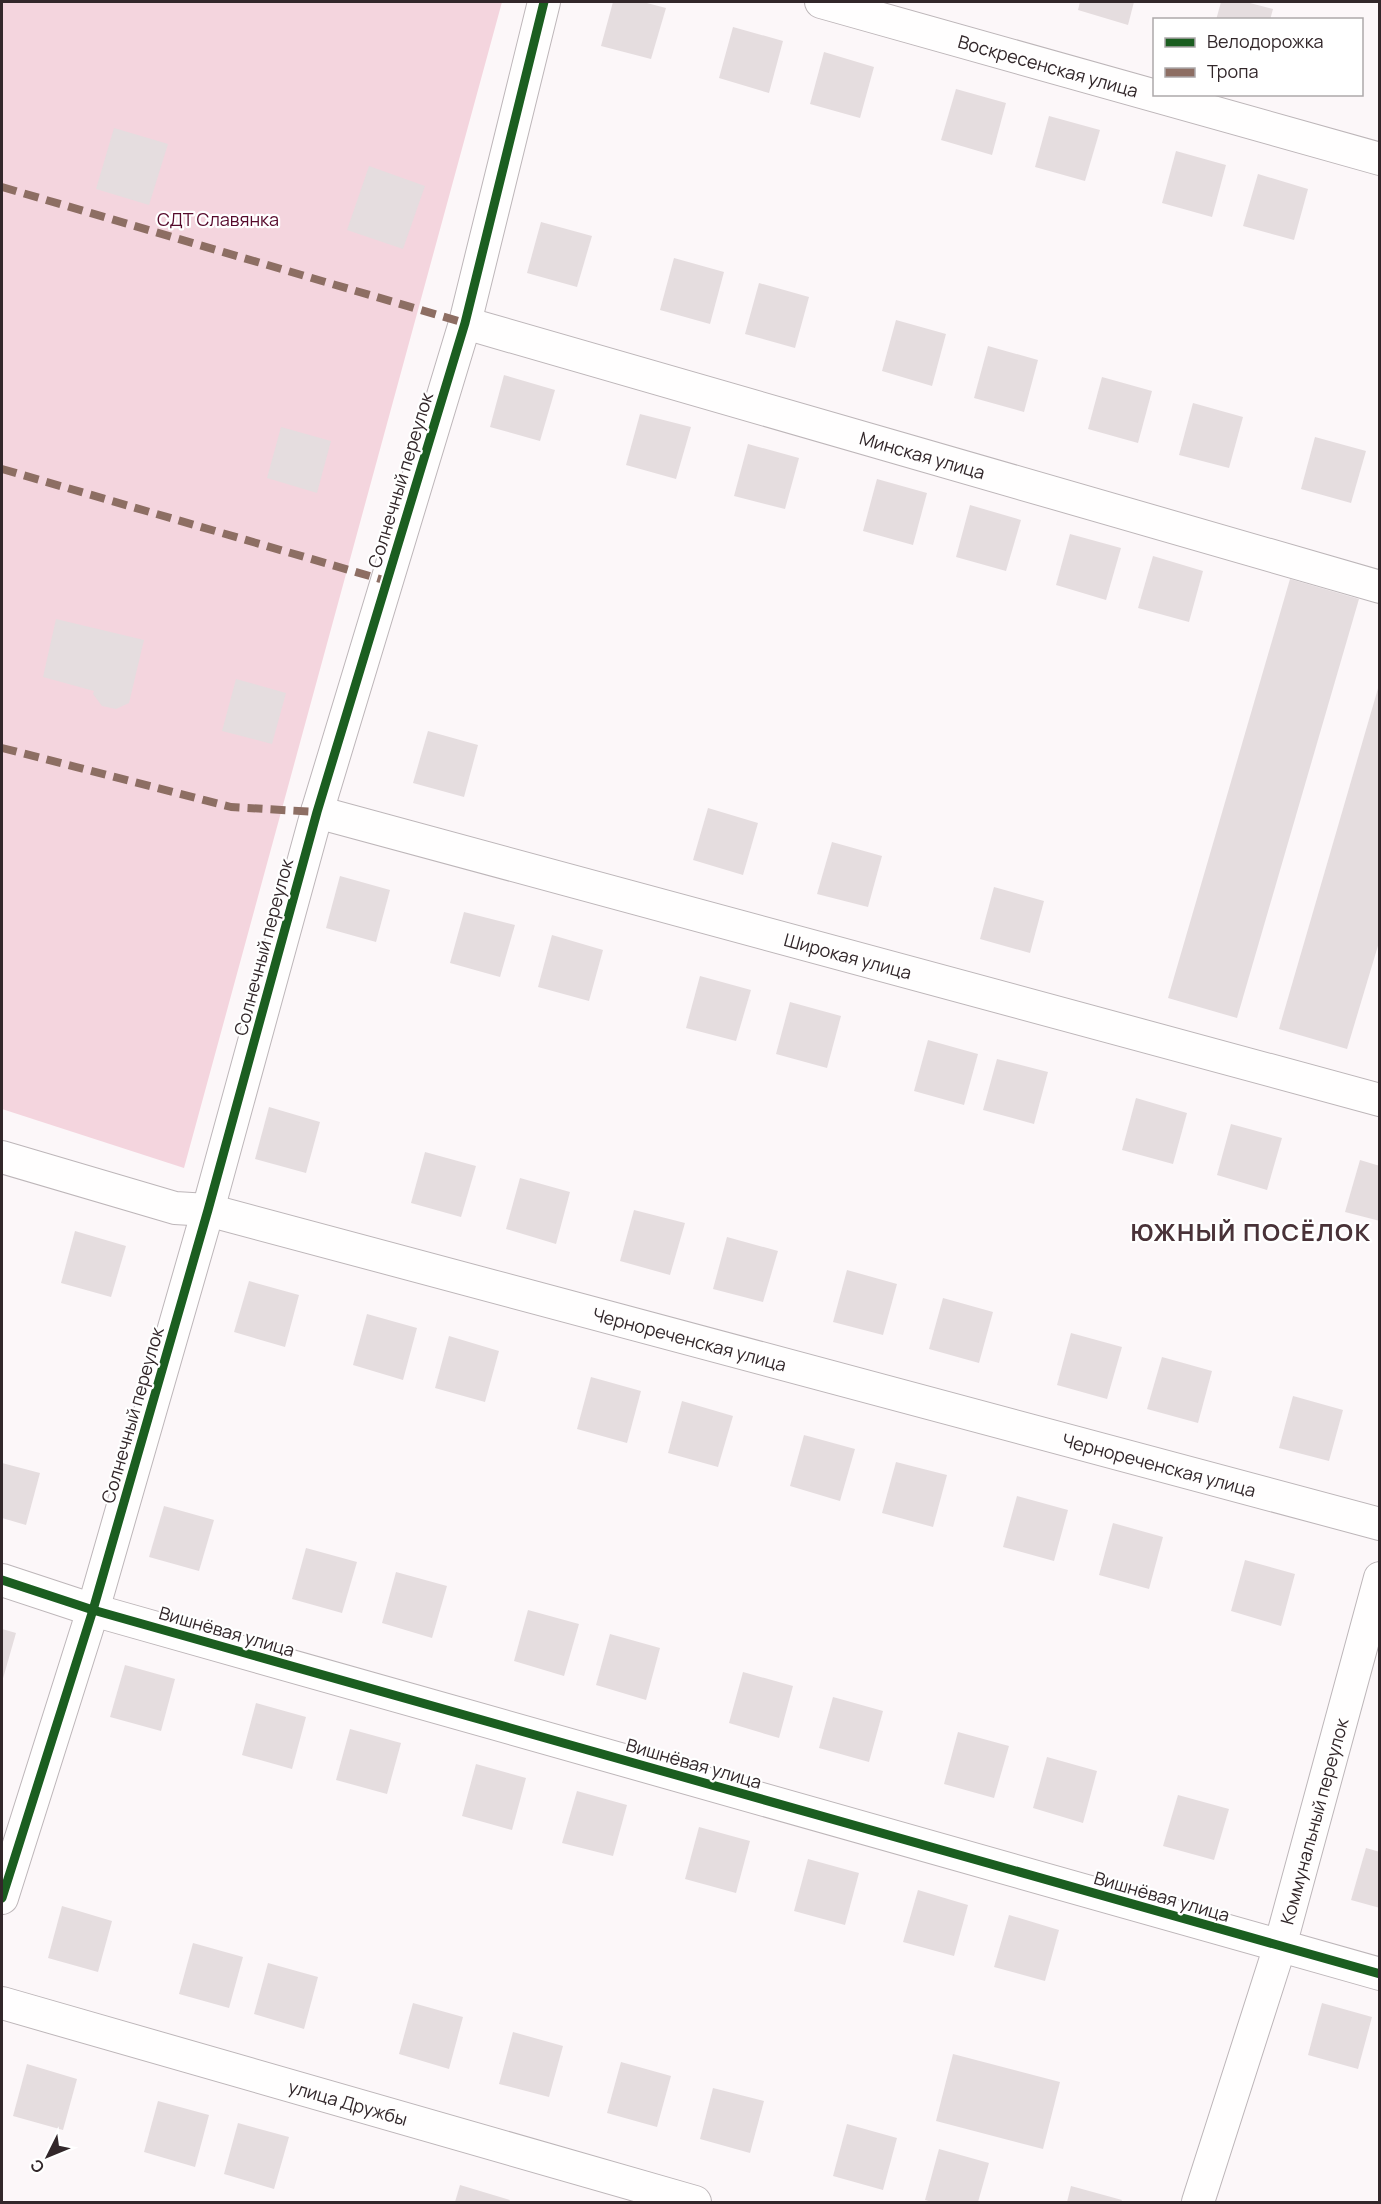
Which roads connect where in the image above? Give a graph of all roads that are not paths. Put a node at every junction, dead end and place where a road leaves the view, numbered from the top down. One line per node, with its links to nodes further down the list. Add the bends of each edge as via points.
1 (544, 2): 6 (street, Солнечный переулок)
2 (821, 2): 3 (street, Воскресенская улица)
3 (1153, 95)
4 (1156, 96): 5 (street, Воскресенская улица)
5 (1380, 159)
6 (465, 323): 7 (street, Минская улица); 8 (street, Солнечный переулок)
7 (1380, 586)
8 (317, 812): 9 (street, Широкая улица); 11 (street, Солнечный переулок)
9 (1380, 1100)
10 (2, 1157): 11 (street, Чернореченская улица, via 175,1208)
11 (208, 1210): 12 (street, Чернореченская улица); 15 (street, Солнечный переулок)
12 (1380, 1524)
13 (1380, 1578): 17 (street, Коммунальный переулок)
14 (2, 1580): 15 (street, Вишнёвая улица)
15 (93, 1610): 16 (street, Солнечный переулок); 17 (street, Вишнёвая улица)
16 (2, 1898)
17 (1280, 1946): 18 (street, Вишнёвая улица); 21 (street, Коммунальный переулок)
18 (1380, 1974)
19 (2, 2003): 20 (street, улица Дружбы)
20 (695, 2202)
21 (1198, 2202)

